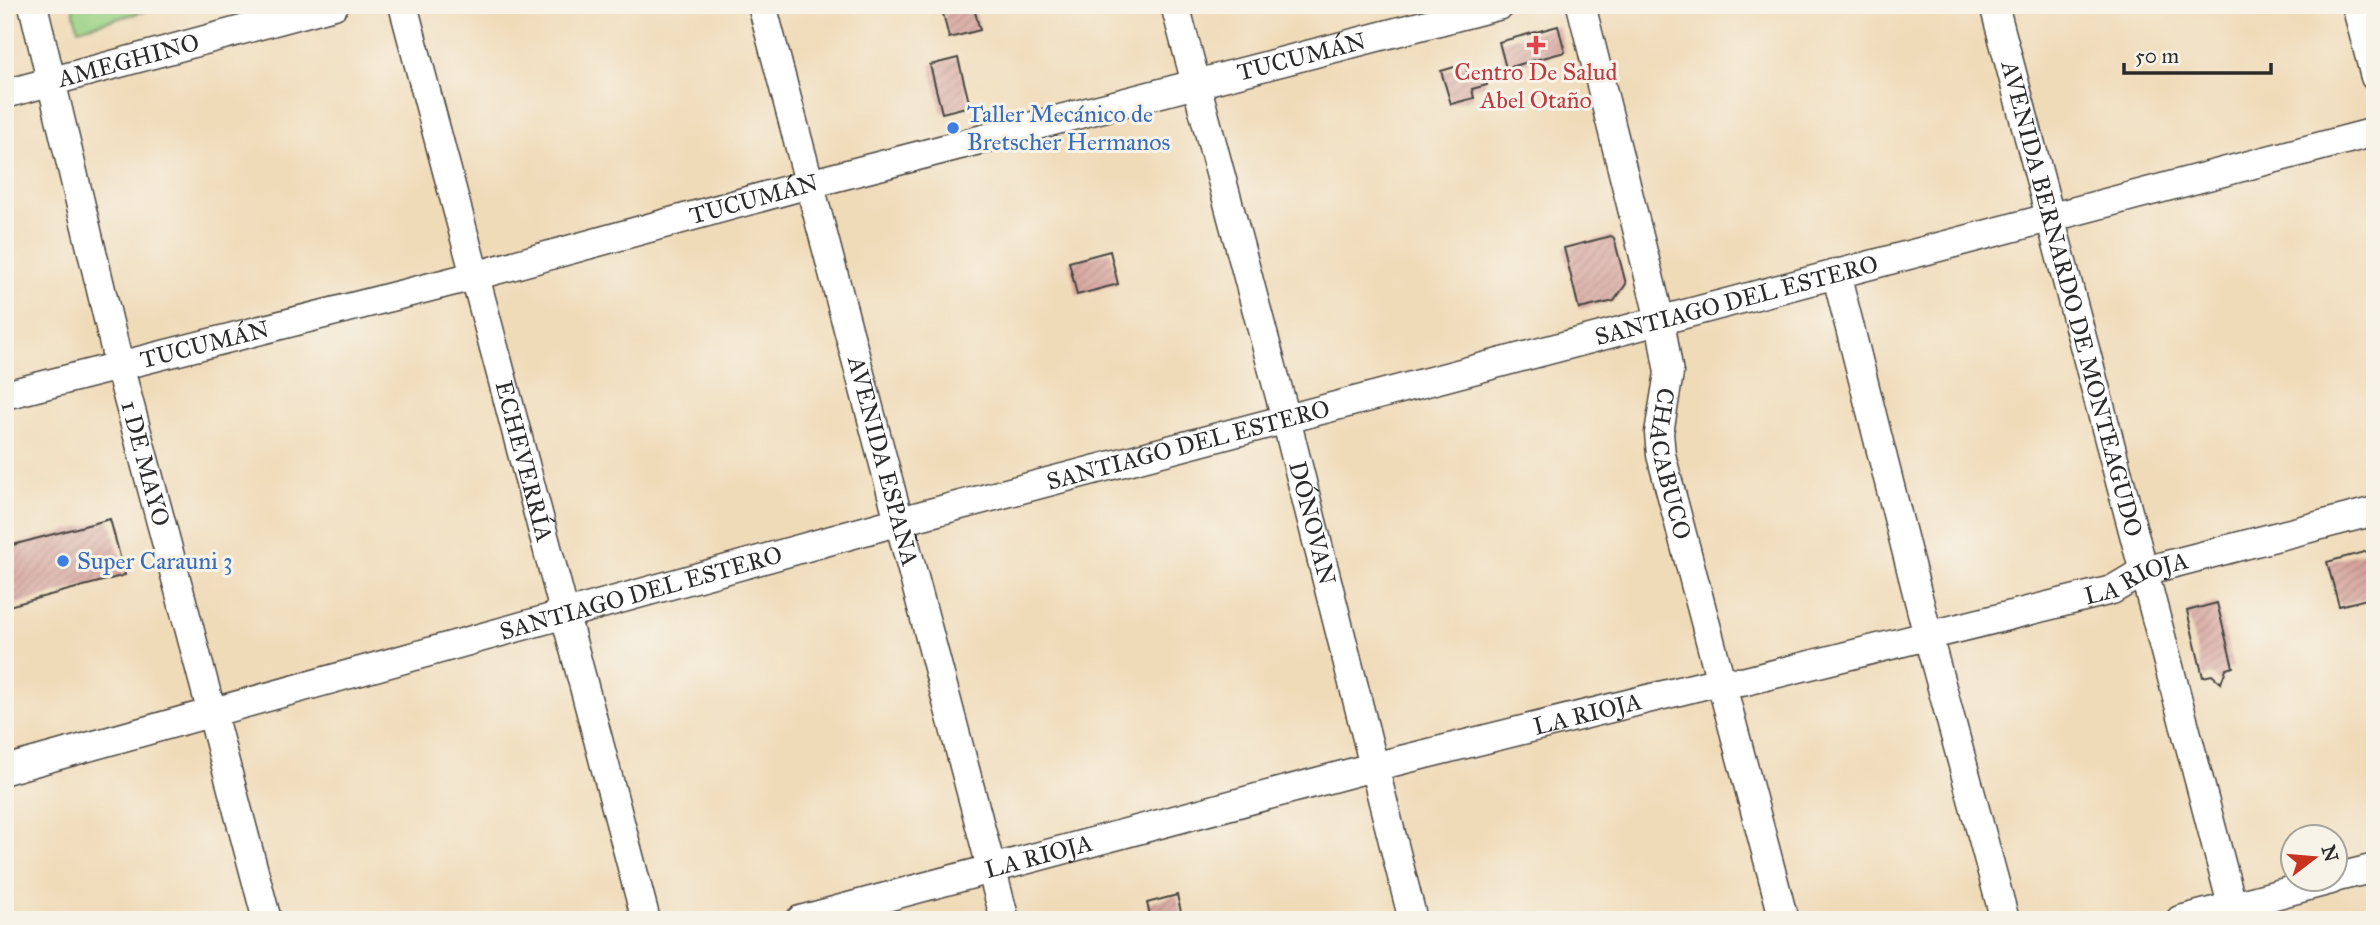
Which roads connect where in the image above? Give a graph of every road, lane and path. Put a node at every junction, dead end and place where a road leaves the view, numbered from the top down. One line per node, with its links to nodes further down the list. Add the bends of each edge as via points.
1 (33, 5): 11 (street, 1 DE MAYO)
2 (334, 5): 11 (street, AMEGHINO)
3 (403, 5): 18 (street, ECHEVERRÍA)
4 (762, 5): 15 (street, AVENIDA ESPAÑA)
5 (1175, 5): 12 (street, DÓNOVAN)
6 (1501, 5): 12 (street, TUCUMÁN)
7 (1581, 5): 19 (street, CHACABUCO)
8 (1994, 5): 16 (street, AVENIDA BERNARDO DE MONTEAGUDO)
9 (2356, 5): 10 (street)
10 (2375, 77)
11 (53, 81): 13 (street, AMEGHINO); 20 (street, 1 DE MAYO)
12 (1196, 86): 15 (street, TUCUMÁN); 22 (street, DÓNOVAN)
13 (5, 94)
14 (2375, 132): 16 (street, SANTIAGO DEL ESTERO)
15 (809, 184): 18 (street, TUCUMÁN); 24 (street, AVENIDA ESPAÑA)
16 (2050, 216): 17 (street, SANTIAGO DEL ESTERO); 25 (street, AVENIDA BERNARDO DE MONTEAGUDO)
17 (1836, 273): 19 (street, SANTIAGO DEL ESTERO); 27 (street)
18 (474, 276): 20 (street, TUCUMÁN); 26 (street, ECHEVERRÍA)
19 (1660, 320): 22 (street, SANTIAGO DEL ESTERO); 28 (street, CHACABUCO, via 1670,373 1659,433 1661,455)
20 (119, 365): 21 (street, TUCUMÁN); 29 (street, 1 DE MAYO)
21 (5, 395)
22 (1286, 419): 24 (street, SANTIAGO DEL ESTERO); 30 (street, DÓNOVAN)
23 (2375, 511): 25 (street, LA RIOJA)
24 (900, 521): 26 (street, SANTIAGO DEL ESTERO); 33 (street, AVENIDA ESPAÑA)
25 (2144, 571): 27 (street, LA RIOJA, via 2112,590); 36 (street, AVENIDA BERNARDO DE MONTEAGUDO)
26 (566, 615): 29 (street, SANTIAGO DEL ESTERO); 38 (street, ECHEVERRÍA)
27 (1928, 636): 28 (street, LA RIOJA, via 1742,681); 43 (street)
28 (1720, 681): 30 (street, LA RIOJA); 42 (street, CHACABUCO)
29 (211, 713): 31 (street, SANTIAGO DEL ESTERO); 37 (street, 1 DE MAYO)
30 (1373, 767): 33 (street, LA RIOJA); 41 (street, DÓNOVAN)
31 (5, 770)
32 (2375, 868): 34 (street)
33 (992, 869): 39 (street, LA RIOJA); 40 (street, AVENIDA ESPAÑA)
34 (2348, 875)
35 (2289, 894): 36 (street)
36 (2234, 913): 44 (street)
37 (267, 920)
38 (646, 920)
39 (800, 920)
40 (1005, 920)
41 (1413, 920)
42 (1784, 920)
43 (2005, 920)
44 (2180, 920)

